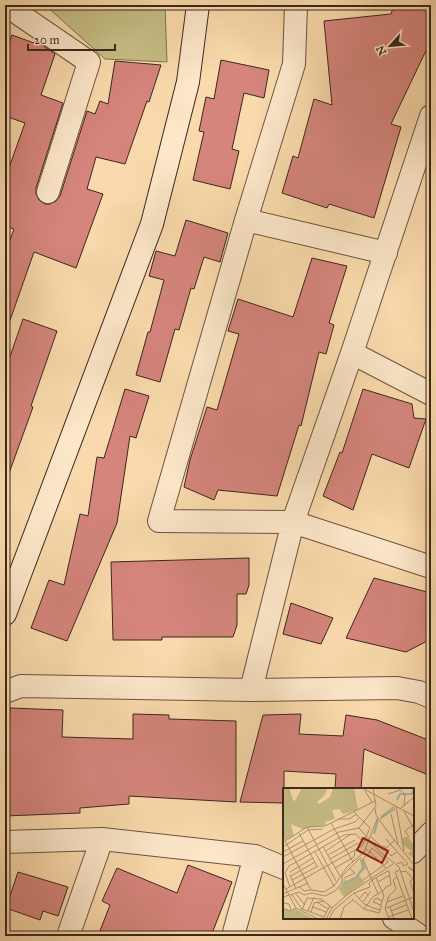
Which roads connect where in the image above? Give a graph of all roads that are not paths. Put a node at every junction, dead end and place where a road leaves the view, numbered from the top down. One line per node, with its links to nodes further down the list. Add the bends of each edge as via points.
1 (198, 5): 12 (street, via 188,82 152,224)
2 (296, 5): 6 (street, via 294,64)
3 (9, 10): 5 (street, via 90,62)
4 (431, 116): 7 (street)
5 (48, 192)
6 (246, 220): 7 (street); 10 (street, via 158,521)
7 (386, 253): 8 (street)
8 (352, 353): 9 (street); 10 (street)
9 (431, 394)
10 (293, 522): 11 (street); 14 (street)
11 (431, 567)
12 (5, 614)
13 (426, 689): 14 (street)
14 (251, 690): 15 (street, via 21,686)
15 (5, 692)
16 (431, 834): 19 (street)
17 (102, 839): 18 (street); 20 (street); 23 (street)
18 (5, 842)
19 (414, 851)
20 (255, 856): 21 (street); 24 (street)
21 (283, 868)
22 (395, 919): 25 (street)
23 (68, 936)
24 (233, 936)
25 (420, 936)

